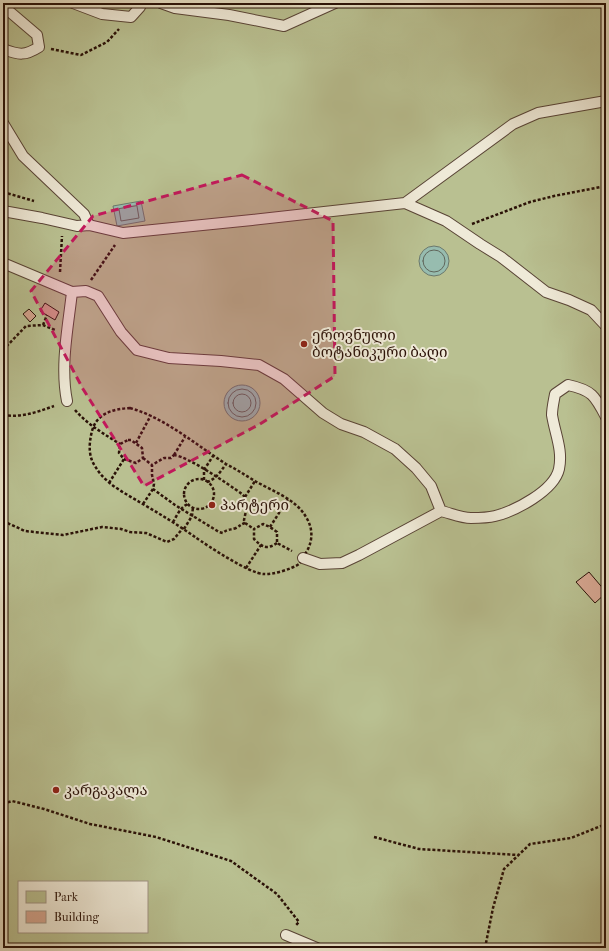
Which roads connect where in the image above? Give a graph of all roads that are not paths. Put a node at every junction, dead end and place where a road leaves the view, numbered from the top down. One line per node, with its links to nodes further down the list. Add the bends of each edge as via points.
1 (73, 3): 2 (lane, via 102,14 131,17 140,7)
2 (140, 3)
3 (161, 3): 4 (lane, via 175,8 284,26)
4 (335, 3)
5 (3, 6): 6 (lane, via 37,35 39,47 29,54 16,54)
6 (3, 49)
7 (606, 101): 9 (lane, via 538,113 513,124)
8 (3, 122): 11 (lane, via 23,156 84,214)
9 (405, 203): 11 (lane, via 123,233); 14 (lane, via 446,221 501,257 546,292 591,310)
10 (3, 212): 11 (lane, via 77,226)
11 (89, 225)
12 (3, 263): 13 (lane)
13 (72, 292): 15 (lane, via 64,386); 17 (lane, via 86,291 98,296 121,332 137,350 169,358 259,366 284,379 323,413 341,424 364,432 395,448 431,486)
14 (606, 326)
15 (67, 401)
16 (606, 417): 17 (lane, via 592,394 581,387 568,385 555,394 552,414 560,454 559,470 548,487 531,500 495,516 469,518)
17 (441, 511): 18 (lane, via 342,563 320,564)
18 (302, 558)
19 (286, 935): 20 (lane)
20 (317, 948)

